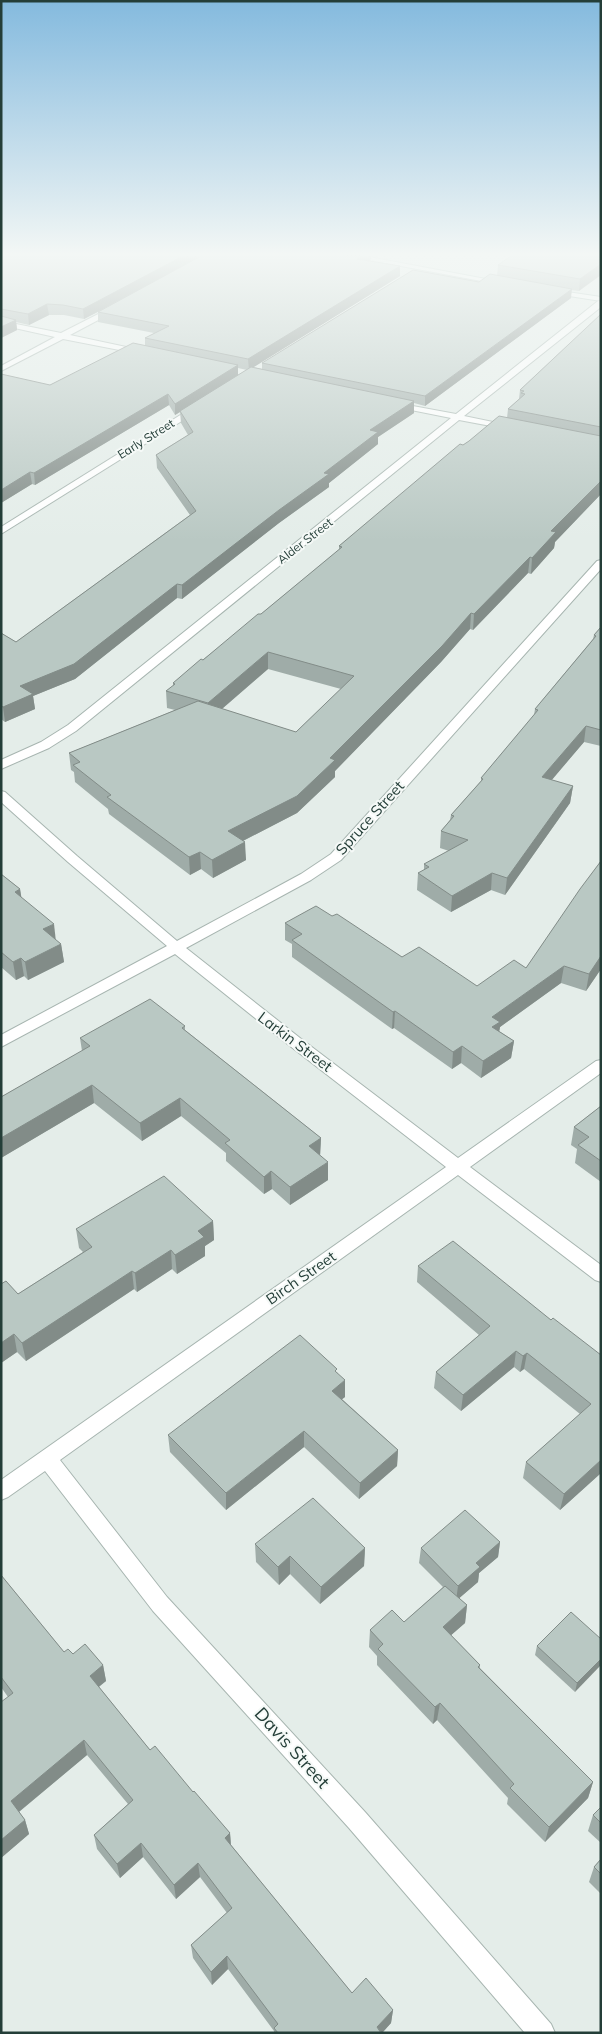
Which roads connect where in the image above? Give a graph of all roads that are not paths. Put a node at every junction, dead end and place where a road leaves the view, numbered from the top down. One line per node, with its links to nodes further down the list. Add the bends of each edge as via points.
1 (35, 351): 5 (street)
2 (134, 351): 4 (street)
3 (541, 351): 8 (street, Alder Street)
4 (154, 355)
5 (1, 369)
6 (208, 401): 10 (street, Early Street)
7 (382, 402): 8 (street)
8 (458, 417): 9 (street); 12 (street, Alder Street, via 72,728 45,745)
9 (515, 429)
10 (1, 531)
11 (601, 563): 14 (street, Spruce Street, via 336,857 306,877)
12 (1, 764)
13 (1, 795): 14 (street, Larkin Street)
14 (176, 948): 15 (street, Spruce Street); 17 (street, Larkin Street)
15 (1, 1042)
16 (601, 1065): 17 (street, Birch Street)
17 (458, 1167): 18 (street, Larkin Street); 19 (street, Birch Street)
18 (601, 1275)
19 (47, 1458): 20 (street, Birch Street); 21 (street, Davis Street, via 160,1604 357,1820)
20 (1, 1491)
21 (542, 2033)

